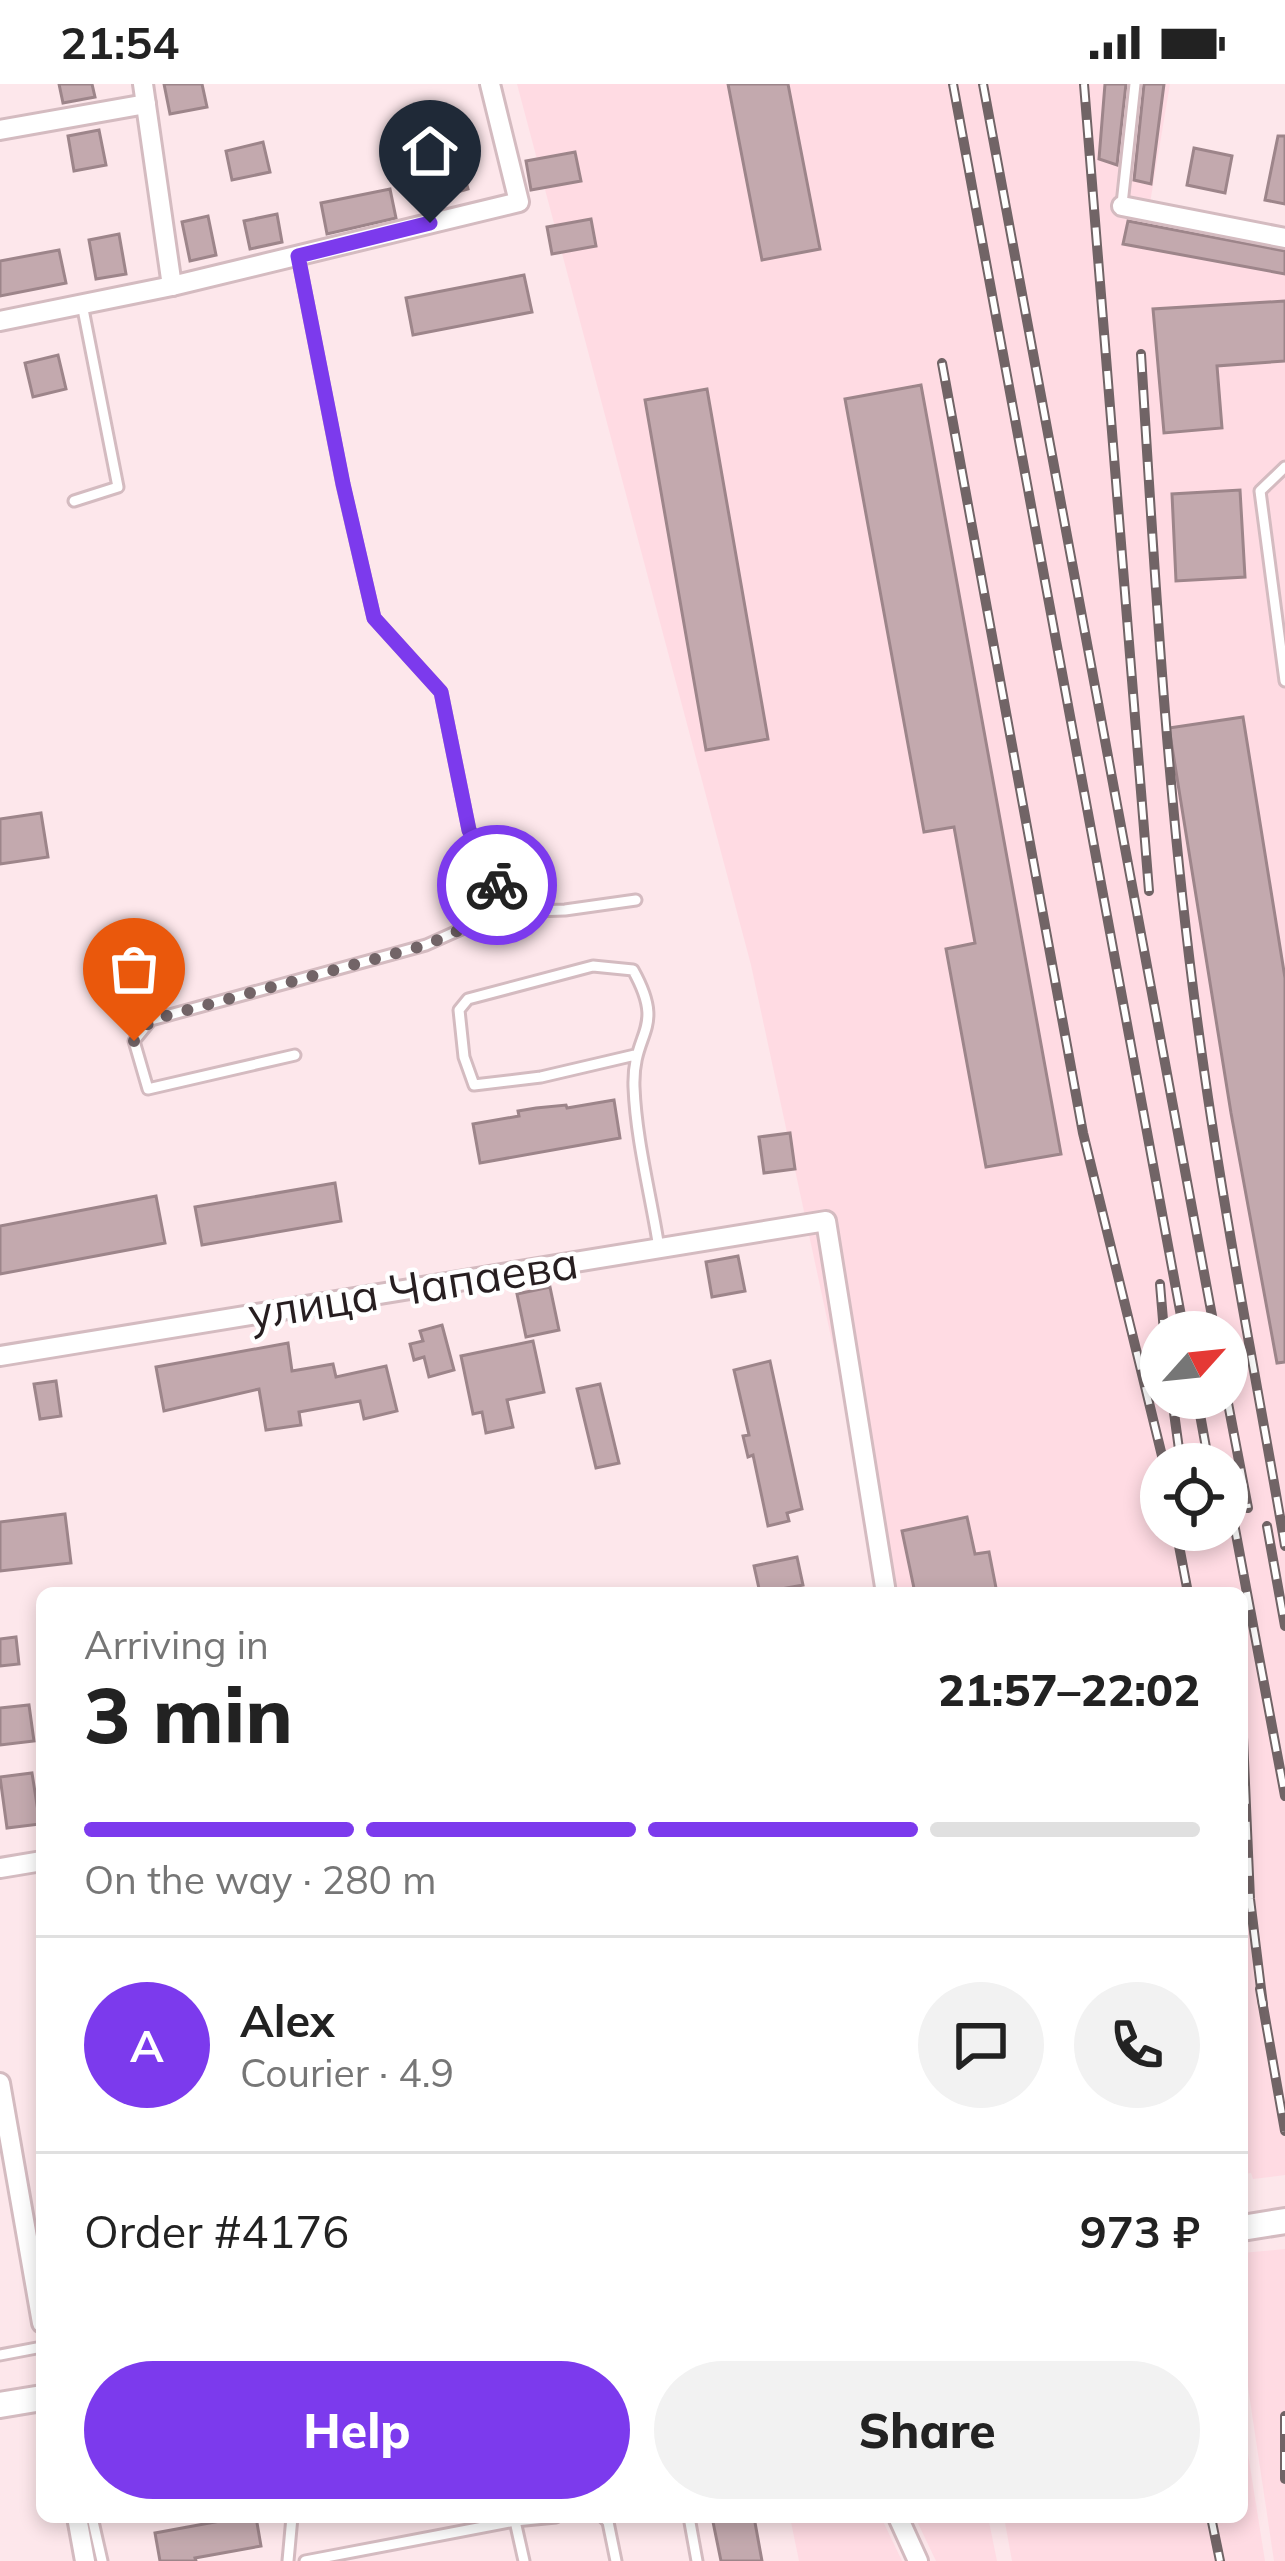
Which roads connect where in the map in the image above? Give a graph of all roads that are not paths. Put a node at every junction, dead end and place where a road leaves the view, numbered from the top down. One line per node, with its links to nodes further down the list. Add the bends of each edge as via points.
1 (490, 84): 7 (street, via 519,202)
2 (1135, 84): 5 (lane)
3 (145, 94): 4 (street); 8 (street)
4 (0, 130)
5 (1122, 206): 6 (street)
6 (1285, 238)
7 (298, 256): 8 (street); 15 (lane, via 374,618 441,692 469,830 496,879)
8 (172, 286): 9 (street)
9 (82, 304): 10 (street); 12 (lane, via 118,487)
10 (0, 321)
11 (1285, 467): 13 (lane, via 1260,491)
12 (74, 501)
13 (1285, 681)
14 (636, 900): 15 (lane)
15 (500, 912): 17 (lane, via 426,945 151,1020 134,1041 148,1089)
16 (635, 1054): 16 (lane, via 650,1000 633,970 593,966 468,999 459,1010 474,1085); 18 (lane)
17 (295, 1055)
18 (659, 1248): 19 (street, улица Чапаева); 20 (street, улица Чапаева, via 826,1221)
19 (0, 1356)
20 (885, 1587)
21 (36, 1862): 22 (street)
22 (0, 1868)
23 (1, 2094): 26 (street)
24 (1285, 2221): 25 (street)
25 (1248, 2227)
26 (36, 2289)
27 (36, 2348): 28 (lane)
28 (0, 2355)
29 (36, 2399): 30 (street)
30 (0, 2405)
31 (78, 2523): 39 (street)
32 (93, 2523): 40 (lane)
33 (291, 2523): 41 (lane)
34 (504, 2523): 42 (lane)
35 (515, 2523): 43 (lane)
36 (608, 2523): 44 (lane)
37 (690, 2523): 45 (lane)
38 (908, 2523): 46 (street)
39 (85, 2561)
40 (101, 2561)
41 (288, 2561)
42 (305, 2561)
43 (524, 2561)
44 (616, 2561)
45 (697, 2561)
46 (918, 2561)

